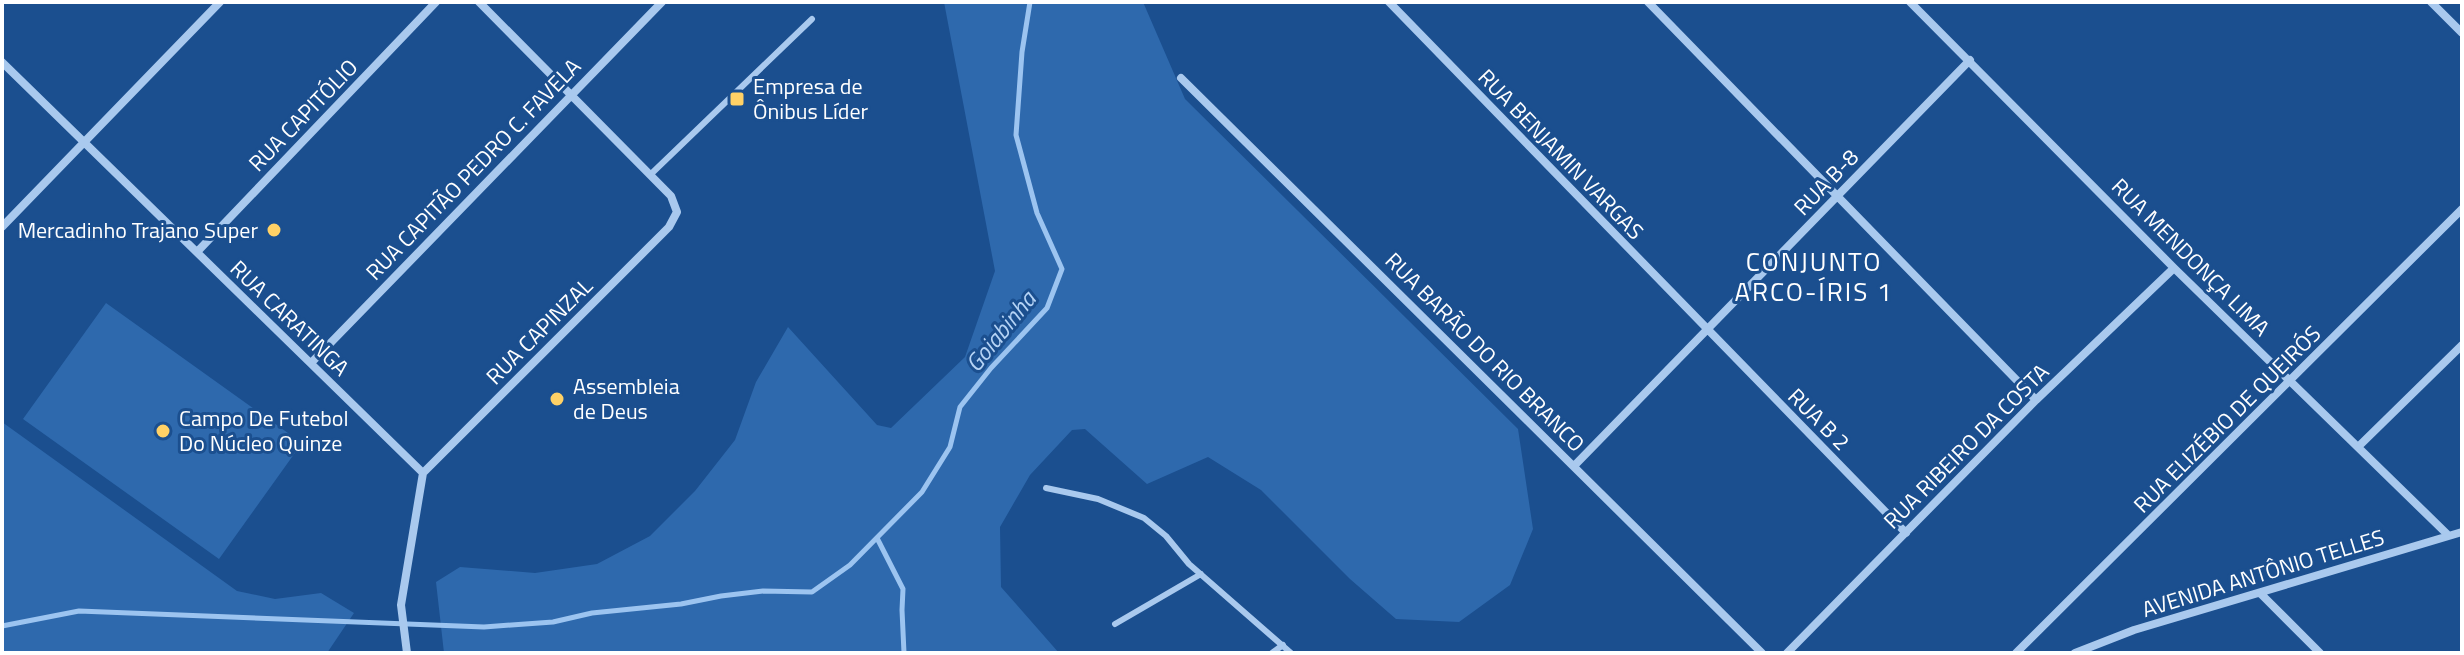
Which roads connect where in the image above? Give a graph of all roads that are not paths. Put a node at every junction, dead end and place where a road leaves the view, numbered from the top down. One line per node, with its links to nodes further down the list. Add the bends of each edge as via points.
1 (220, 2): 17 (street)
2 (436, 2): 22 (street, RUA CAPITÓLIO)
3 (479, 2): 16 (street)
4 (662, 2): 16 (street, RUA CAPITÃO PEDRO C. FAVELA)
5 (1389, 2): 24 (street, RUA BENJAMIN VARGAS)
6 (1648, 2): 19 (street)
7 (1910, 2): 13 (street, RUA MENDONÇA LIMA)
8 (2431, 2): 10 (street)
9 (2446, 2): 10 (street)
10 (2439, 10): 12 (street)
11 (812, 19): 18 (lane)
12 (2462, 33)
13 (1970, 60): 19 (street, RUA B-8); 23 (street, RUA MENDONÇA LIMA)
14 (2, 62): 17 (street, RUA CARATINGA)
15 (1181, 78): 30 (street, RUA BARÃO DO RIO BRANCO)
16 (570, 94): 18 (street); 26 (street, RUA CAPITÃO PEDRO C. FAVELA)
17 (86, 142): 21 (street); 22 (street, RUA CARATINGA)
18 (650, 175): 31 (street, RUA CAPINZAL, via 671,196 677,212 669,227)
19 (1838, 195): 24 (street, RUA B-8); 28 (street)
20 (2462, 209): 27 (street, RUA ELIZÉBIO DE QUEIRÓS)
21 (2, 227)
22 (197, 252): 26 (street, RUA CARATINGA)
23 (2174, 268): 27 (street, RUA MENDONÇA LIMA); 28 (street, RUA RIBEIRO DA COSTA)
24 (1707, 331): 30 (street, RUA B-8); 34 (street, RUA B 2)
25 (2462, 345): 29 (street)
26 (311, 363): 31 (street, RUA CARATINGA)
27 (2292, 381): 29 (street, RUA MENDONÇA LIMA); 45 (street, RUA ELIZÉBIO DE QUEIRÓS)
28 (2036, 400): 34 (street, RUA RIBEIRO DA COSTA)
29 (2359, 446): 35 (street, RUA MENDONÇA LIMA)
30 (1574, 466): 43 (street, RUA BARÃO DO RIO BRANCO)
31 (423, 473): 40 (street, via 401,605)
32 (1046, 488): 36 (lane, via 1098,499 1144,518)
33 (2462, 532): 35 (street, AVENIDA ANTÔNIO TELLES)
34 (1906, 533): 44 (street, RUA RIBEIRO DA COSTA)
35 (2448, 535): 37 (street, AVENIDA ANTÔNIO TELLES)
36 (1201, 574): 38 (lane); 39 (lane)
37 (2260, 593): 46 (street, AVENIDA ANTÔNIO TELLES); 47 (street)
38 (1115, 624)
39 (1283, 645): 41 (lane); 42 (lane)
40 (406, 649)
41 (1272, 653)
42 (1291, 653)
43 (1762, 653)
44 (1787, 653)
45 (2016, 653)
46 (2075, 653)
47 (2320, 653)

